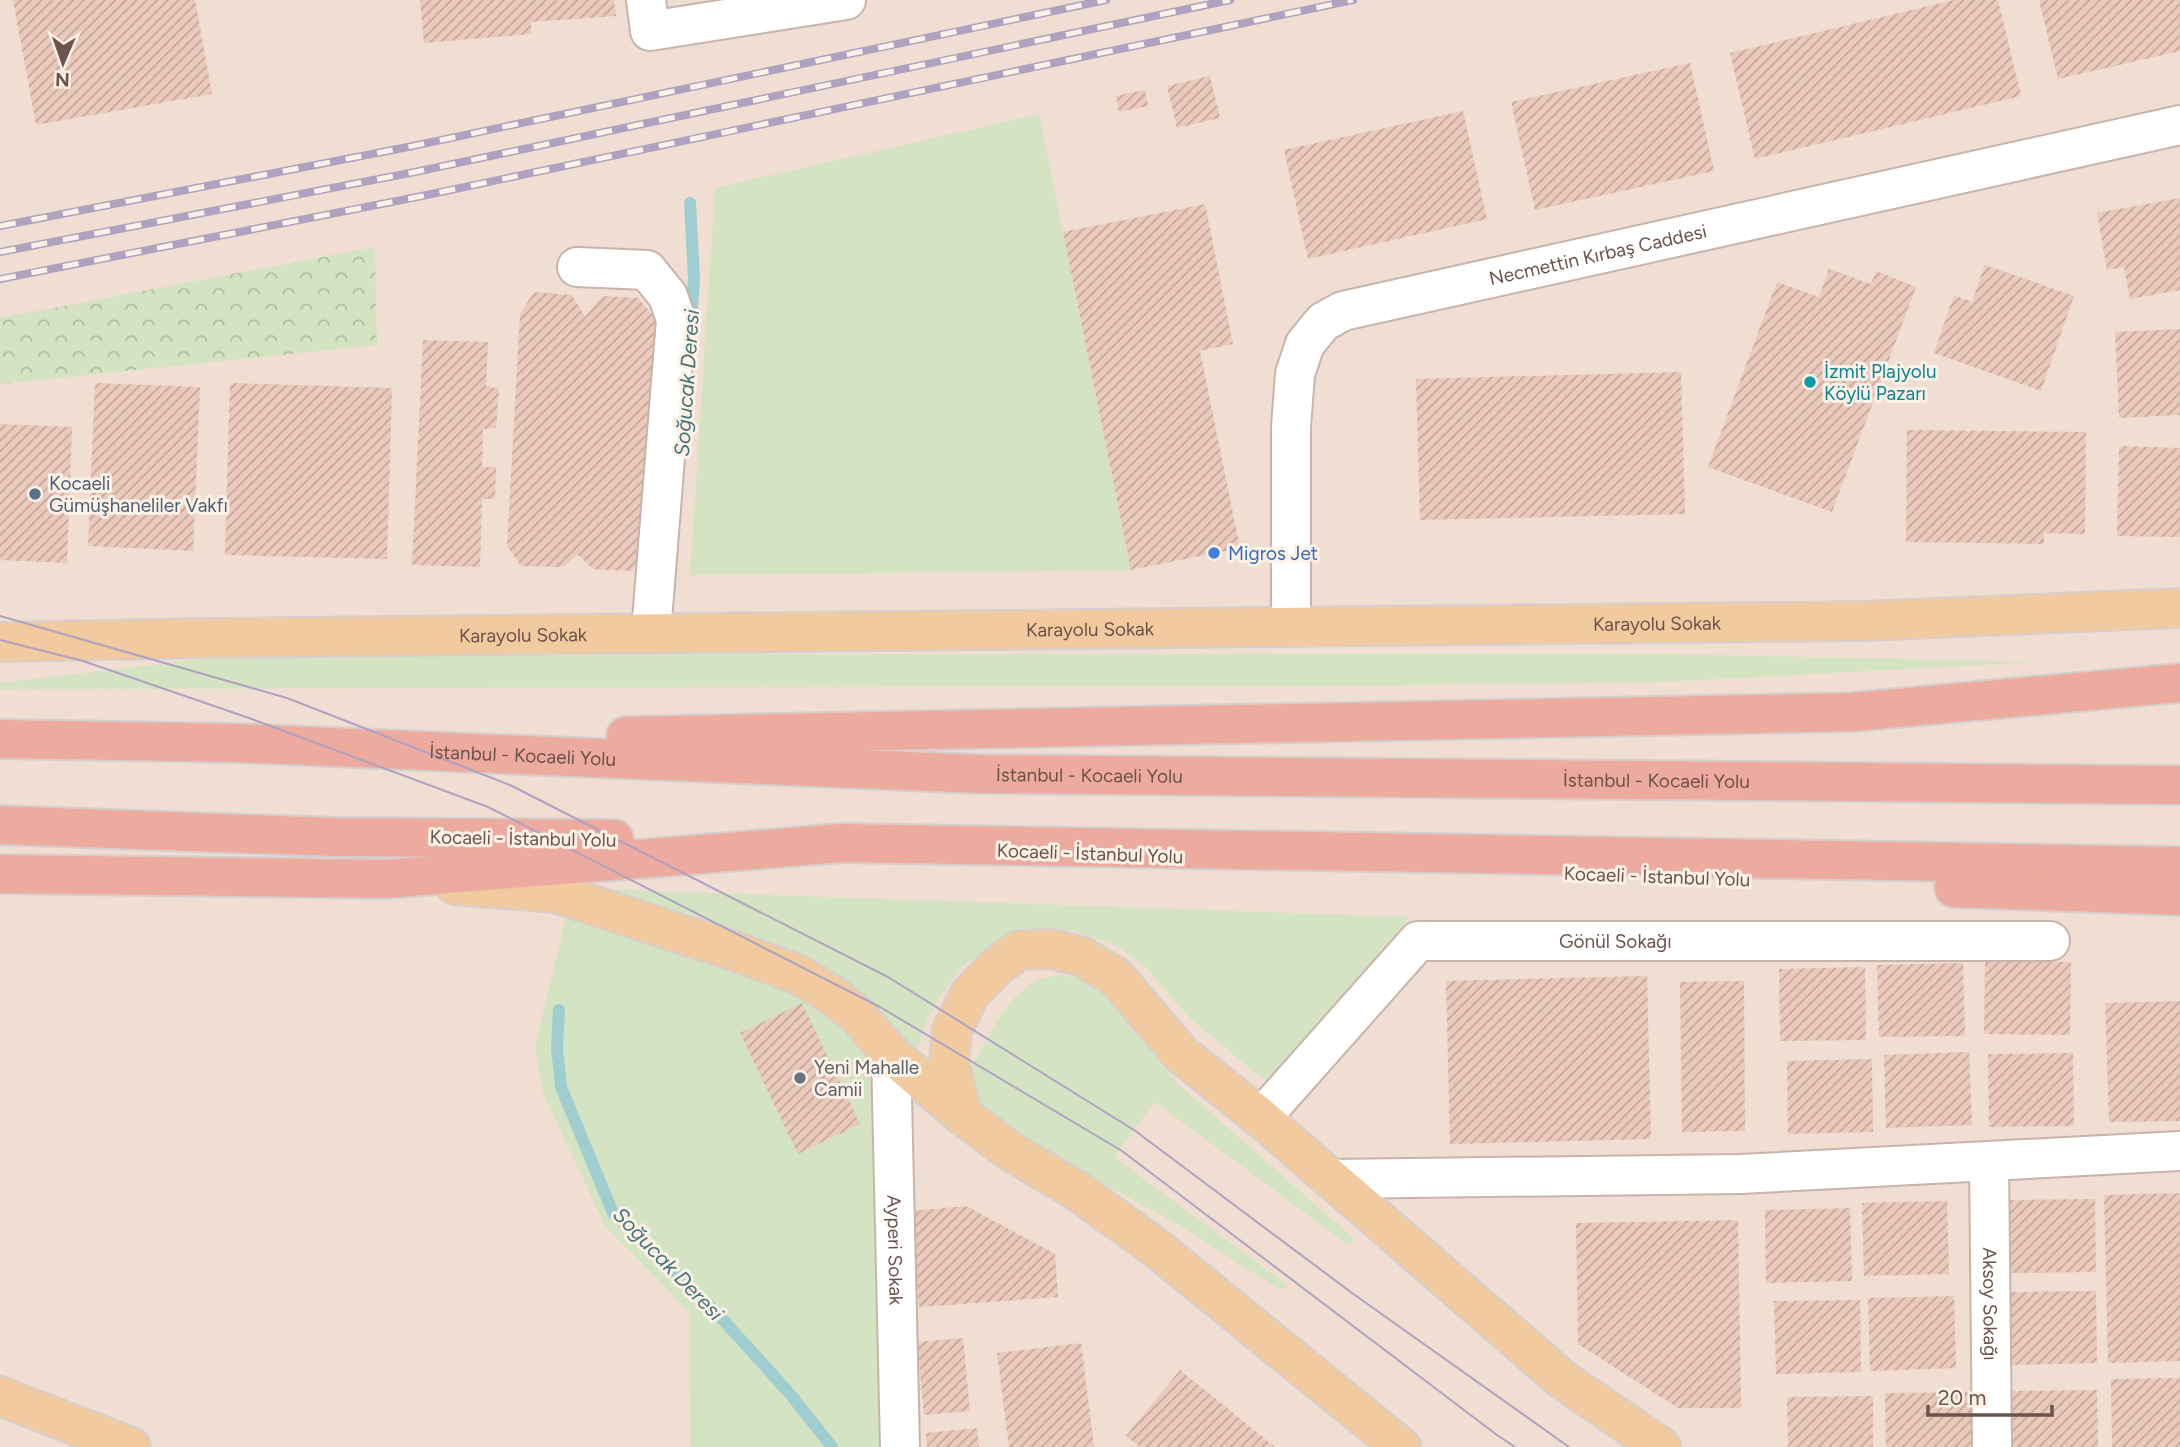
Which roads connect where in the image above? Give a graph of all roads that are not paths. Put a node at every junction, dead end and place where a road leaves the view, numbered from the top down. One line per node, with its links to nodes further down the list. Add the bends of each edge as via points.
1 (846, 0): 2 (street)
2 (648, 16)
3 (2180, 125): 6 (street, Necmettin Kırbaş Caddesi, via 1343,311 1323,322 1305,344 1295,374)
4 (576, 267): 7 (street, via 647,270 668,296 676,320)
5 (2180, 608): 6 (main road, Karayolu Sokak, via 1864,621)
6 (1291, 625): 7 (main road, Karayolu Sokak)
7 (650, 633): 8 (main road, Karayolu Sokak)
8 (0, 642)
9 (2180, 683): 11 (highway, via 1852,712)
10 (0, 739): 11 (highway, İstanbul - Kocaeli Yolu)
11 (235, 743): 12 (highway, İstanbul - Kocaeli Yolu, via 980,774)
12 (2180, 785)
13 (0, 825): 14 (highway, Kocaeli - İstanbul Yolu, via 335,837)
14 (842, 843): 15 (highway); 17 (highway); 18 (highway, Kocaeli - İstanbul Yolu)
15 (2180, 866)
16 (0, 874): 17 (highway)
17 (385, 879): 20 (main road, via 555,893 734,951 797,974 829,993 855,1013)
18 (2180, 896)
19 (2050, 941): 22 (street, Gönül Sokağı, via 1418,942)
20 (891, 1054): 21 (main road); 28 (street, Ayperi Sokak)
21 (962, 1115): 22 (main road, via 949,1063 952,1030 970,994 1019,950 1051,949 1081,956 1116,977 1181,1054); 29 (main road, via 1155,1247)
22 (1261, 1118): 25 (main road)
23 (2180, 1151): 24 (street)
24 (1989, 1162): 25 (street, via 1740,1174); 31 (street, Aksoy Sokağı)
25 (1331, 1179): 30 (main road, via 1563,1380)
26 (0, 1396): 27 (main road)
27 (131, 1447)
28 (900, 1447)
29 (1401, 1447)
30 (1661, 1447)
31 (1992, 1447)

